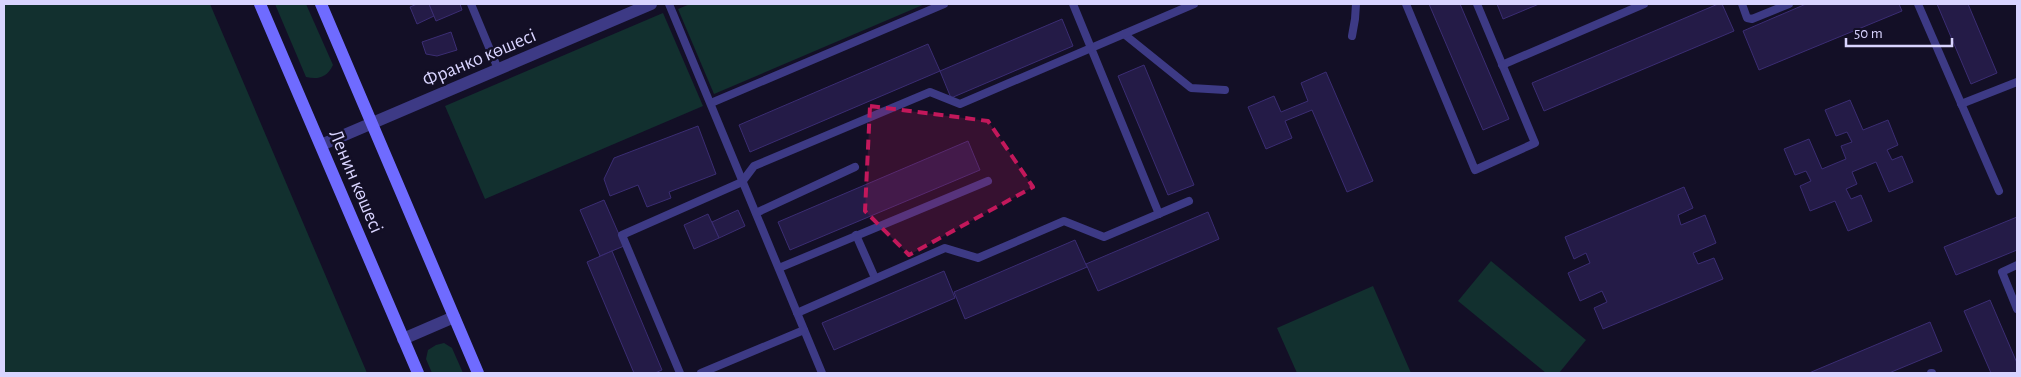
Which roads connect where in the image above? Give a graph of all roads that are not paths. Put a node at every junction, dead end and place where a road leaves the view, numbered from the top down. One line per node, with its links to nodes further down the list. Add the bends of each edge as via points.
1 (260, 4): 26 (main road, Ленин көшесі)
2 (321, 4): 25 (main road, Ленин көшесі)
3 (471, 4): 20 (lane)
4 (651, 4): 20 (street, Франко көшесі)
5 (668, 4): 23 (lane)
6 (944, 4): 23 (lane)
7 (1073, 4): 18 (lane)
8 (1194, 4): 16 (lane)
9 (1356, 4): 17 (lane)
10 (1406, 4): 19 (lane, via 1475,170 1535,143)
11 (1476, 4): 19 (lane)
12 (1644, 4): 19 (lane)
13 (1742, 4): 14 (lane, via 1747,18 1752,19)
14 (1789, 4)
15 (1918, 4): 24 (lane)
16 (1124, 34): 18 (lane); 22 (lane, via 1191,88)
17 (1352, 36)
18 (1092, 48): 29 (lane, via 960,104 930,92 754,166); 33 (lane)
19 (1502, 65)
20 (498, 70): 25 (street, Франко көшесі)
21 (2017, 82): 24 (lane)
22 (1225, 90)
23 (711, 103): 29 (lane)
24 (1961, 104): 30 (lane)
25 (372, 124): 26 (street, Франко көшесі); 40 (main road, Ленин көшесі)
26 (321, 146): 42 (main road, Ленин көшесі)
27 (855, 167): 32 (lane)
28 (988, 180): 34 (lane)
29 (742, 182): 32 (lane); 45 (lane, via 622,235)
30 (1999, 190)
31 (1189, 201): 33 (lane)
32 (756, 213): 36 (lane)
33 (1159, 214): 37 (lane, via 1104,237 1064,221 978,258 945,248)
34 (856, 236): 36 (lane); 37 (lane)
35 (2017, 265): 38 (lane, via 2002,272)
36 (779, 268): 39 (lane)
37 (874, 278): 39 (lane)
38 (2017, 309)
39 (797, 313): 41 (lane)
40 (454, 317): 42 (street); 44 (main road, Ленин көшесі)
41 (804, 330): 46 (lane); 47 (lane)
42 (403, 339): 43 (main road, Ленин көшесі)
43 (418, 373)
44 (478, 373)
45 (680, 373)
46 (701, 373)
47 (822, 373)

